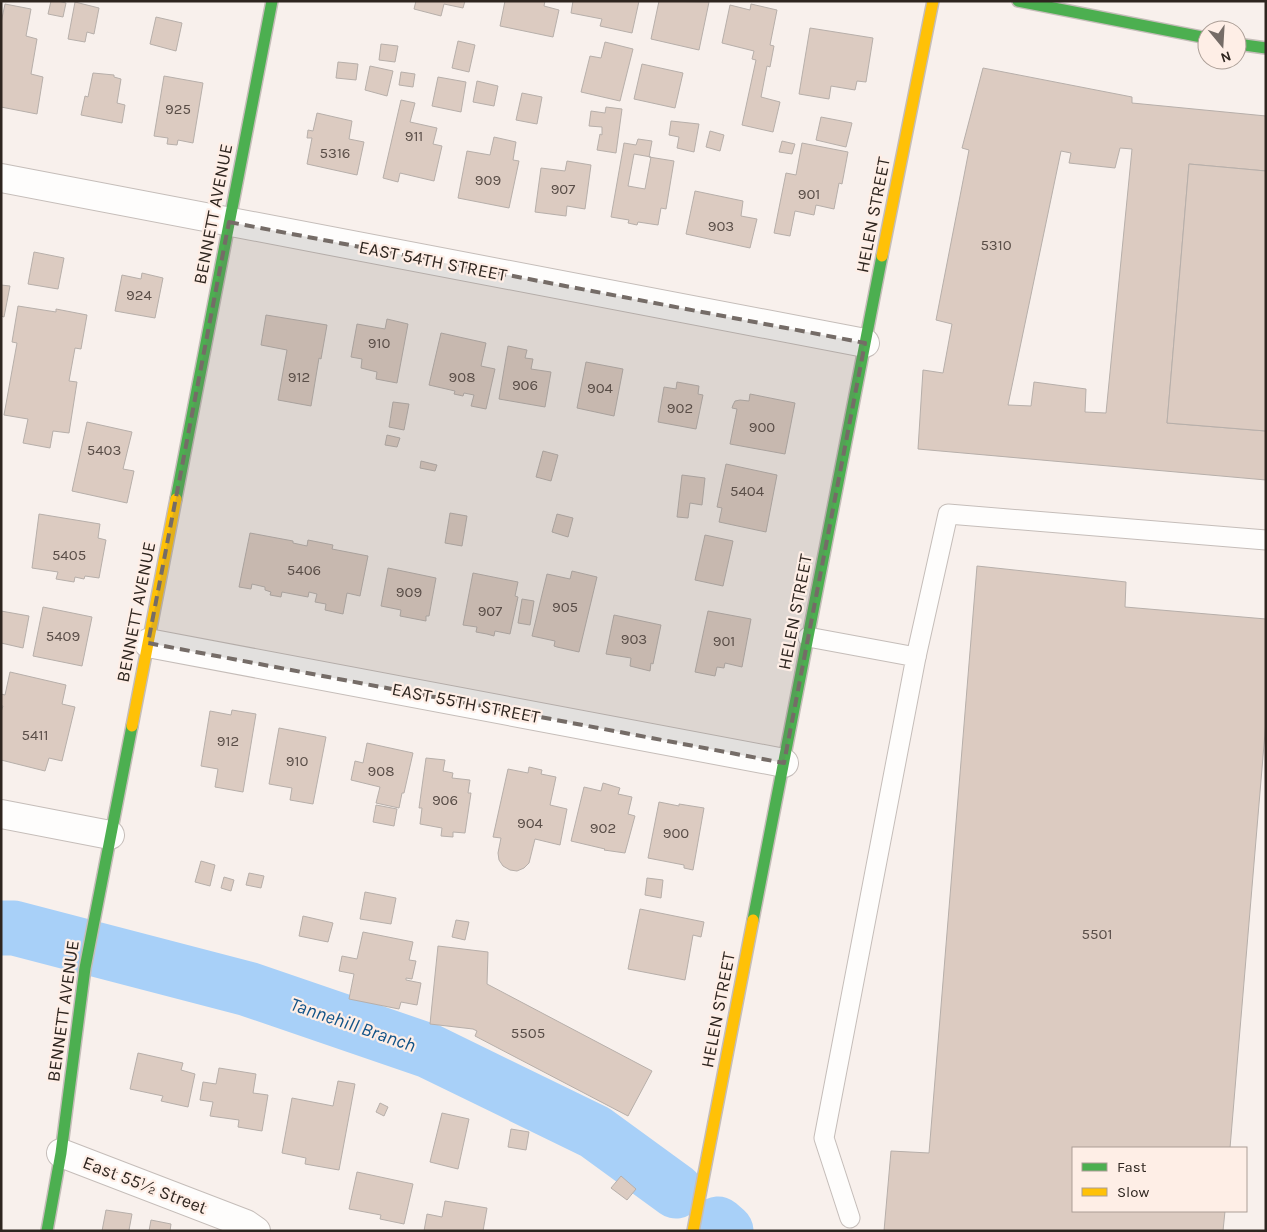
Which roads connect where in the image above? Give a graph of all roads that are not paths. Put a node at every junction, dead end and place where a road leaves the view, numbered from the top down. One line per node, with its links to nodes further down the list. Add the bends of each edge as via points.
1 (272, 1): 8 (street, BENNETT AVENUE)
2 (933, 1): 9 (street, HELEN STREET)
3 (1018, 1): 4 (street)
4 (1197, 36)
5 (1247, 45): 6 (street)
6 (1266, 48)
7 (1, 178): 8 (street, EAST 54TH STREET)
8 (229, 222): 9 (street, EAST 54TH STREET); 12 (street, BENNETT AVENUE)
9 (865, 343): 11 (street, HELEN STREET)
10 (1266, 540): 13 (lane, via 948,514)
11 (808, 637): 13 (lane); 14 (street, HELEN STREET)
12 (148, 643): 14 (street, EAST 55TH STREET); 16 (street, BENNETT AVENUE)
13 (916, 657): 18 (lane, via 824,1138)
14 (784, 763): 21 (street, HELEN STREET)
15 (1, 814): 16 (street)
16 (110, 835): 17 (street, BENNETT AVENUE, via 85,968)
17 (61, 1153): 19 (street, BENNETT AVENUE); 20 (street, East 55½ Street, via 246,1224)
18 (850, 1218)
19 (47, 1231)
20 (256, 1231)
21 (693, 1231)

